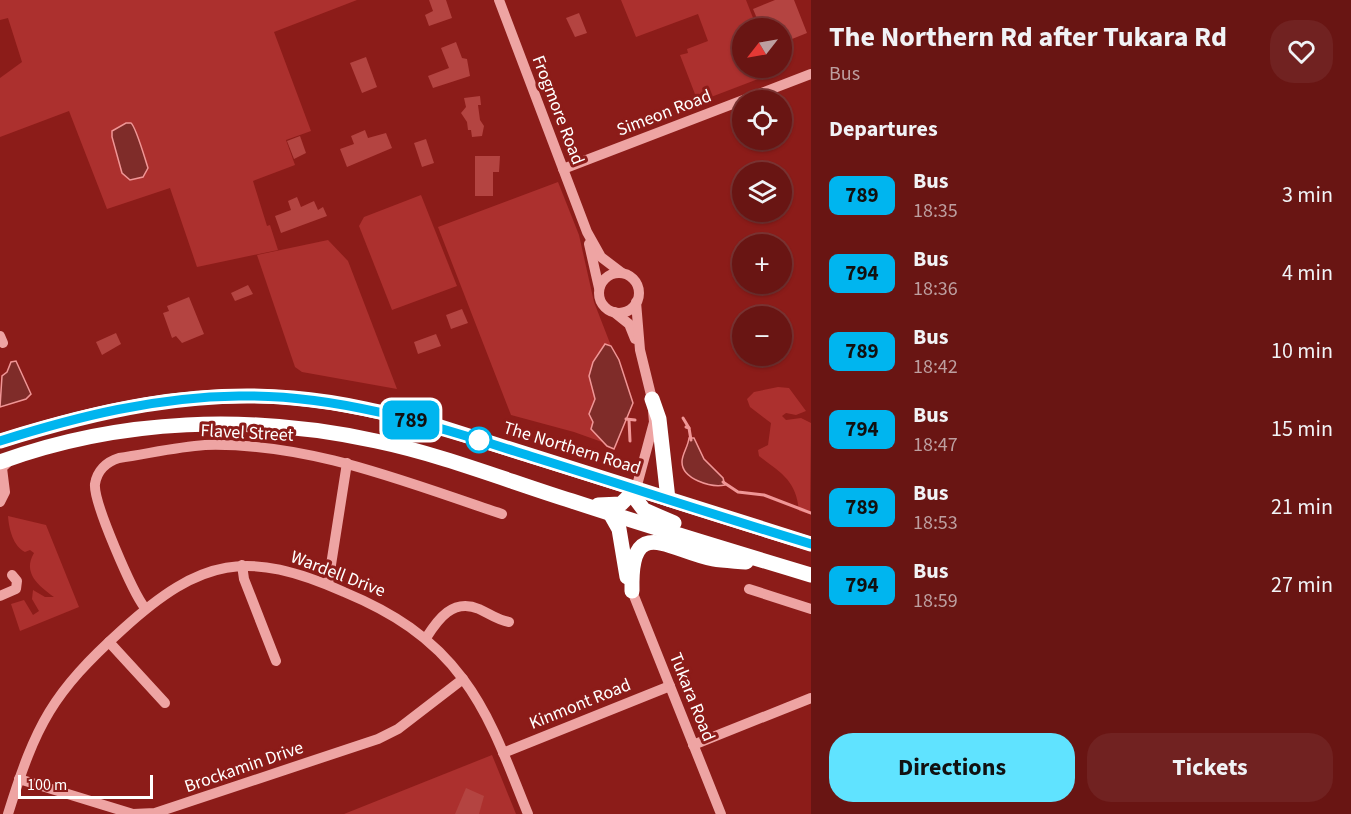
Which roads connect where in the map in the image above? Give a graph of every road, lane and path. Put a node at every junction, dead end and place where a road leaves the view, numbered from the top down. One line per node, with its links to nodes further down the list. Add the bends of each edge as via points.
1 (498, 0): 3 (street, Frogmore Road)
2 (811, 74): 3 (street, Simeon Road)
3 (563, 169): 4 (street, Frogmore Road)
4 (587, 232): 5 (street, Frogmore Road, via 601,256); 6 (street, Frogmore Road)
5 (621, 273): 6 (street, via 608,276); 7 (street, via 636,284)
6 (599, 288): 8 (street, via 601,302)
7 (636, 302): 8 (street, via 627,311); 9 (street)
8 (612, 312): 9 (street, via 629,324)
9 (640, 350): 10 (street)
10 (652, 399): 14 (street, via 652,432); 15 (highway, via 659,419)
11 (0, 441): 14 (highway, The Northern Road, via 100,412 158,402 240,396 293,398 378,411 437,426)
12 (7, 460): 16 (street, via 2,468 5,492); 17 (highway, via 116,432 214,423 257,424 378,441)
13 (347, 463): 19 (street, Flavel Street); 24 (street); 29 (street, Flavel Street, via 299,452 211,445 119,458 108,463 97,477 96,498 134,592)
14 (636, 489): 15 (highway, The Northern Road); 17 (highway, via 627,500 613,506); 22 (highway, via 637,501 650,513 730,541)
15 (668, 499): 20 (highway, The Northern Road)
16 (0, 502)
17 (575, 502): 18 (highway)
18 (610, 513): 22 (highway); 27 (highway, via 619,529 624,569)
19 (502, 514)
20 (811, 544)
21 (242, 565): 24 (street, Wardell Drive, via 280,569); 29 (street, Wardell Drive, via 190,578); 34 (street)
22 (779, 565): 23 (highway); 27 (highway, via 713,559 659,541 639,549 633,559)
23 (811, 575)
24 (328, 584): 32 (street, Wardell Drive, via 385,610)
25 (0, 590): 28 (street, via 11,585 12,575 17,581 17,588)
26 (749, 590): 30 (street)
27 (632, 591): 36 (street, Tukara Road)
28 (0, 596)
29 (145, 608): 33 (street, Wardell Drive)
30 (811, 609)
31 (509, 622): 32 (street, via 474,607 459,607 443,615)
32 (426, 638): 35 (street, Wardell Drive)
33 (109, 642): 38 (street); 42 (street, Wardell Drive, via 59,694 33,738)
34 (276, 661)
35 (463, 679): 41 (street, Wardell Drive); 44 (street, Brockamin Drive, via 398,729 378,739 166,810)
36 (670, 686): 40 (street, Tukara Road); 41 (street, Kinmont Road)
37 (809, 699): 39 (street); 40 (street)
38 (165, 704)
39 (811, 711)
40 (693, 745): 46 (street, Tukara Road)
41 (503, 753): 45 (street, Wardell Drive)
42 (19, 779): 43 (street, Wardell Drive); 44 (street, Brockamin Drive)
43 (8, 814)
44 (133, 814)
45 (528, 814)
46 (721, 814)

